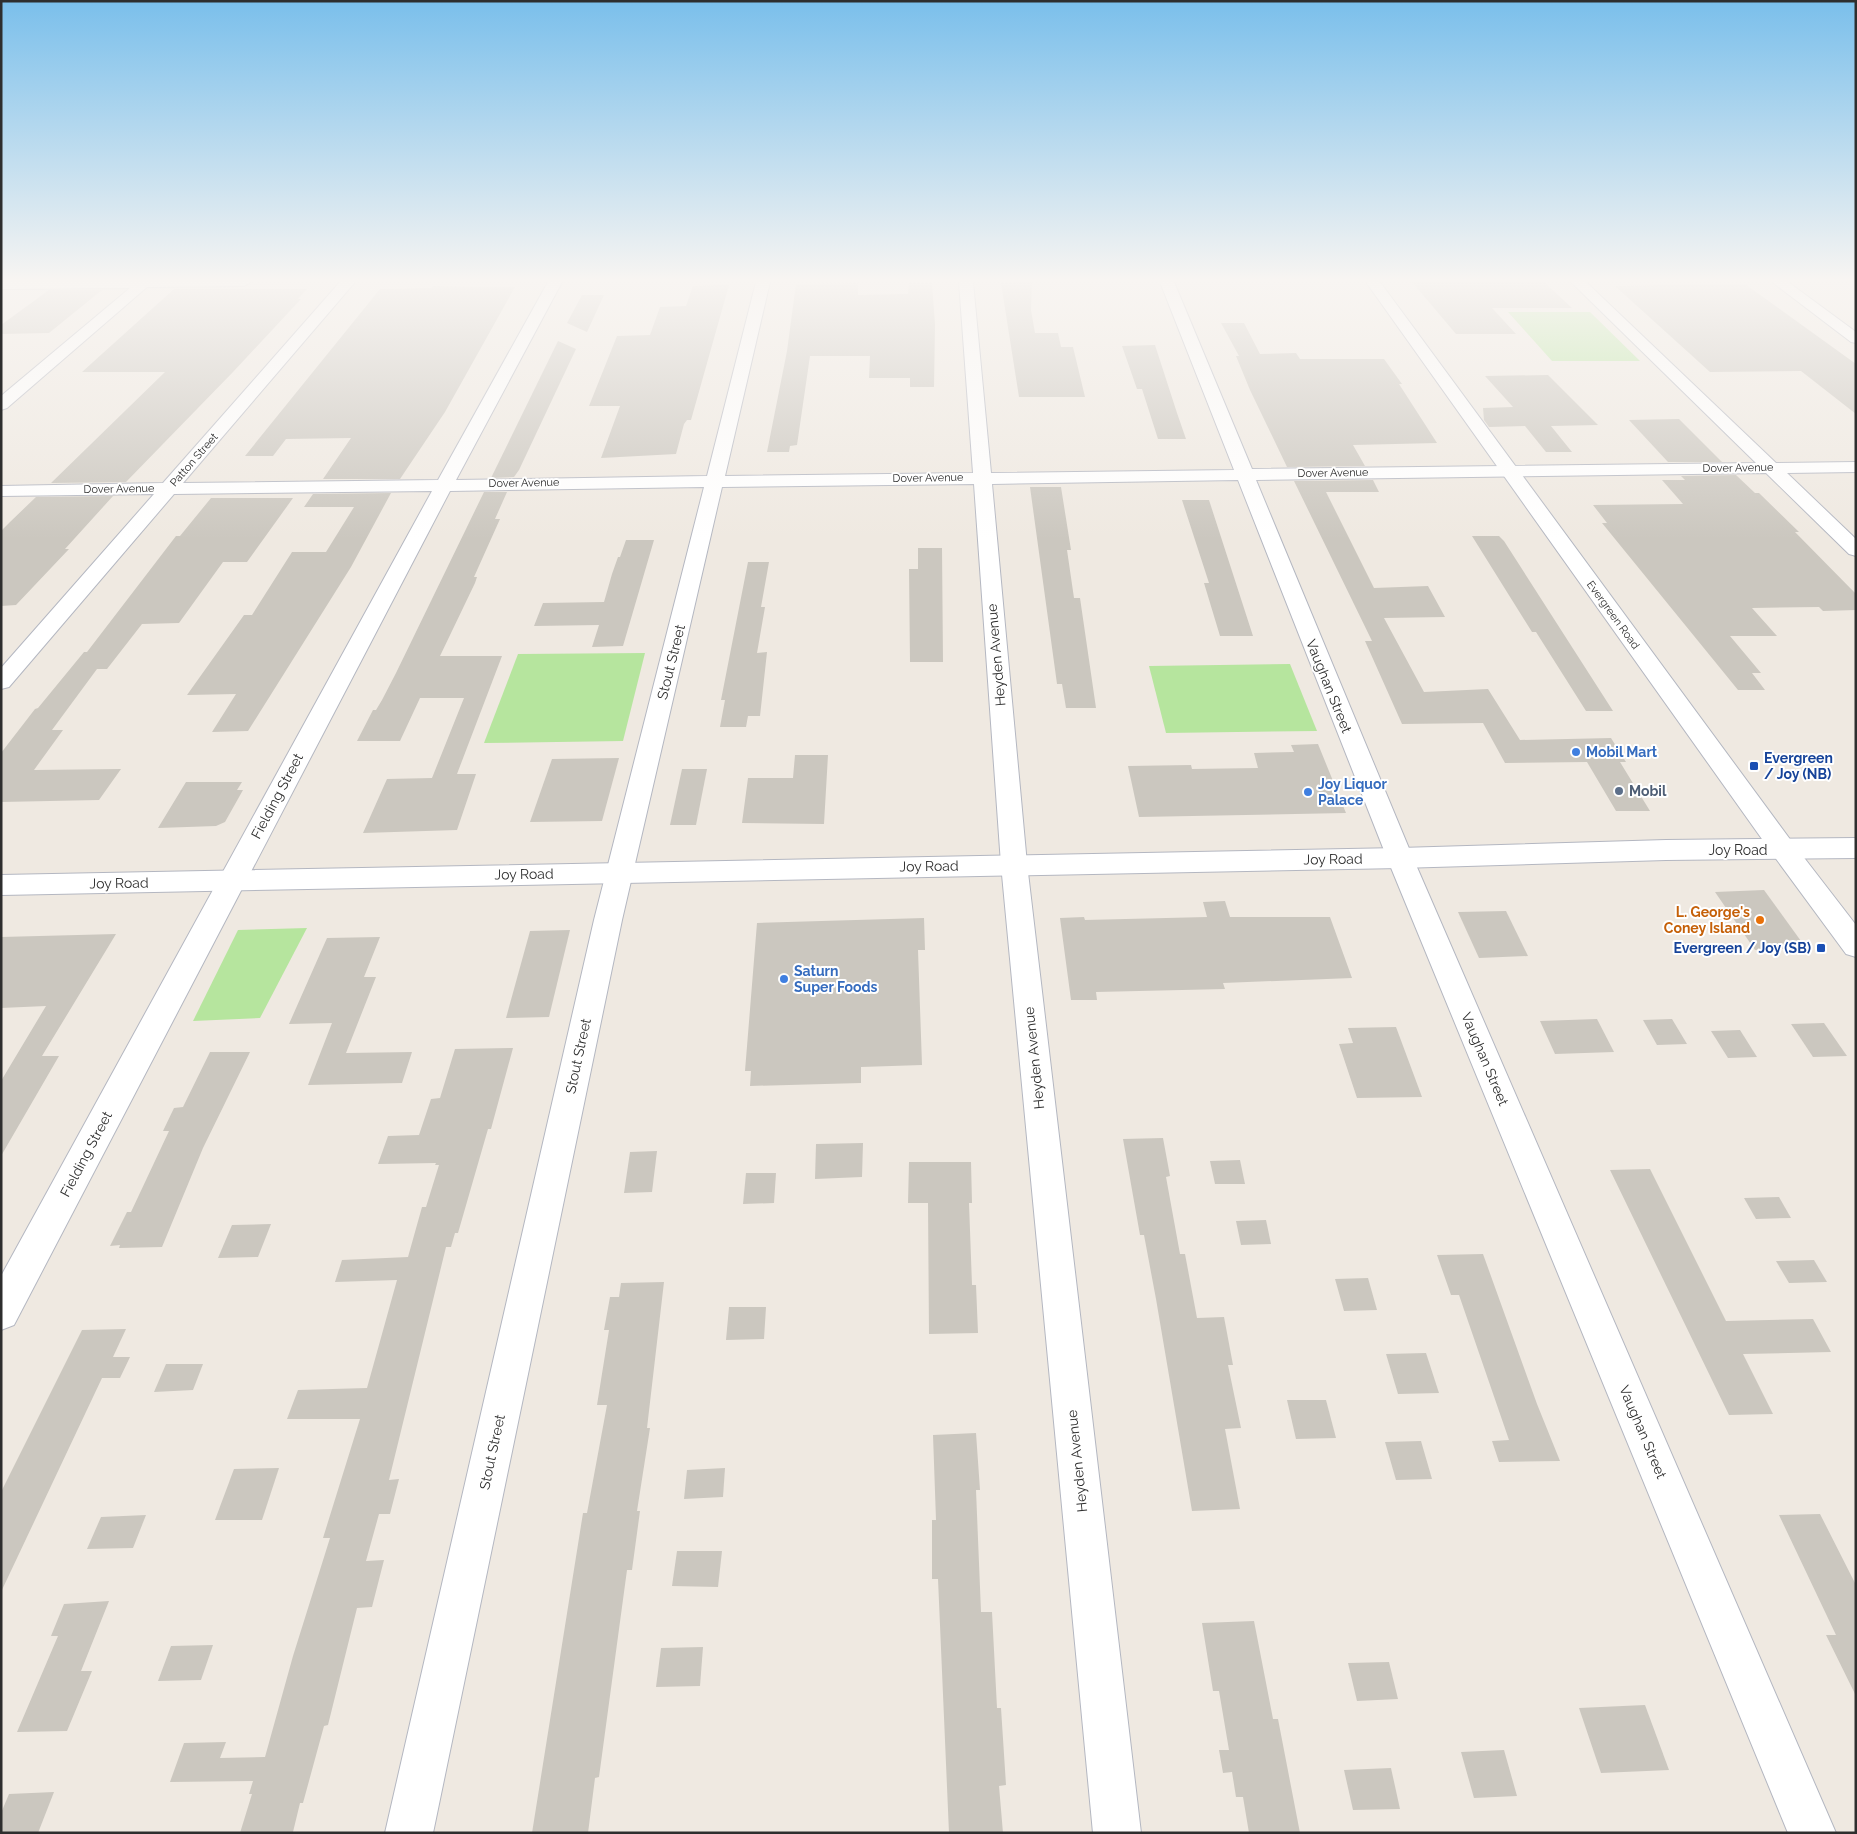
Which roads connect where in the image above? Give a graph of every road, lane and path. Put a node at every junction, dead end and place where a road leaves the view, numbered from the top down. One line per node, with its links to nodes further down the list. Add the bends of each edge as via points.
1 (45, 368): 9 (street)
2 (274, 368): 17 (street, Patton Street)
3 (508, 368): 16 (street, Fielding Street)
4 (742, 368): 15 (street, Stout Street)
5 (973, 368): 14 (street, Heyden Avenue)
6 (1200, 368): 13 (street, Vaughan Street)
7 (1435, 368): 12 (street, Evergreen Road)
8 (1666, 368): 11 (street)
9 (1, 405)
10 (1856, 467): 11 (street, Dover Avenue)
11 (1770, 468): 12 (street, Dover Avenue); 19 (street)
12 (1509, 470): 13 (street, Dover Avenue); 22 (street, Evergreen Road)
13 (1242, 474): 14 (street, Dover Avenue); 23 (street, Vaughan Street)
14 (982, 477): 15 (street, Dover Avenue); 24 (street, Heyden Avenue)
15 (715, 481): 16 (street, Dover Avenue); 25 (street, Stout Street)
16 (445, 484): 17 (street, Dover Avenue); 26 (street, Fielding Street)
17 (169, 488): 18 (street, Dover Avenue); 20 (street, Patton Street)
18 (1, 490)
19 (1856, 550)
20 (1, 682)
21 (1856, 848): 22 (street, Joy Road)
22 (1783, 849): 23 (street, Joy Road); 28 (street, Evergreen Road)
23 (1400, 858): 24 (street, Joy Road); 32 (street, Vaughan Street)
24 (1014, 864): 25 (street, Joy Road); 31 (street, Heyden Avenue)
25 (620, 872): 26 (street, Joy Road); 30 (street, Stout Street)
26 (231, 880): 27 (street, Joy Road); 29 (street, Fielding Street)
27 (1, 885)
28 (1856, 946)
29 (1, 1312)
30 (410, 1833)
31 (1117, 1833)
32 (1812, 1833)

